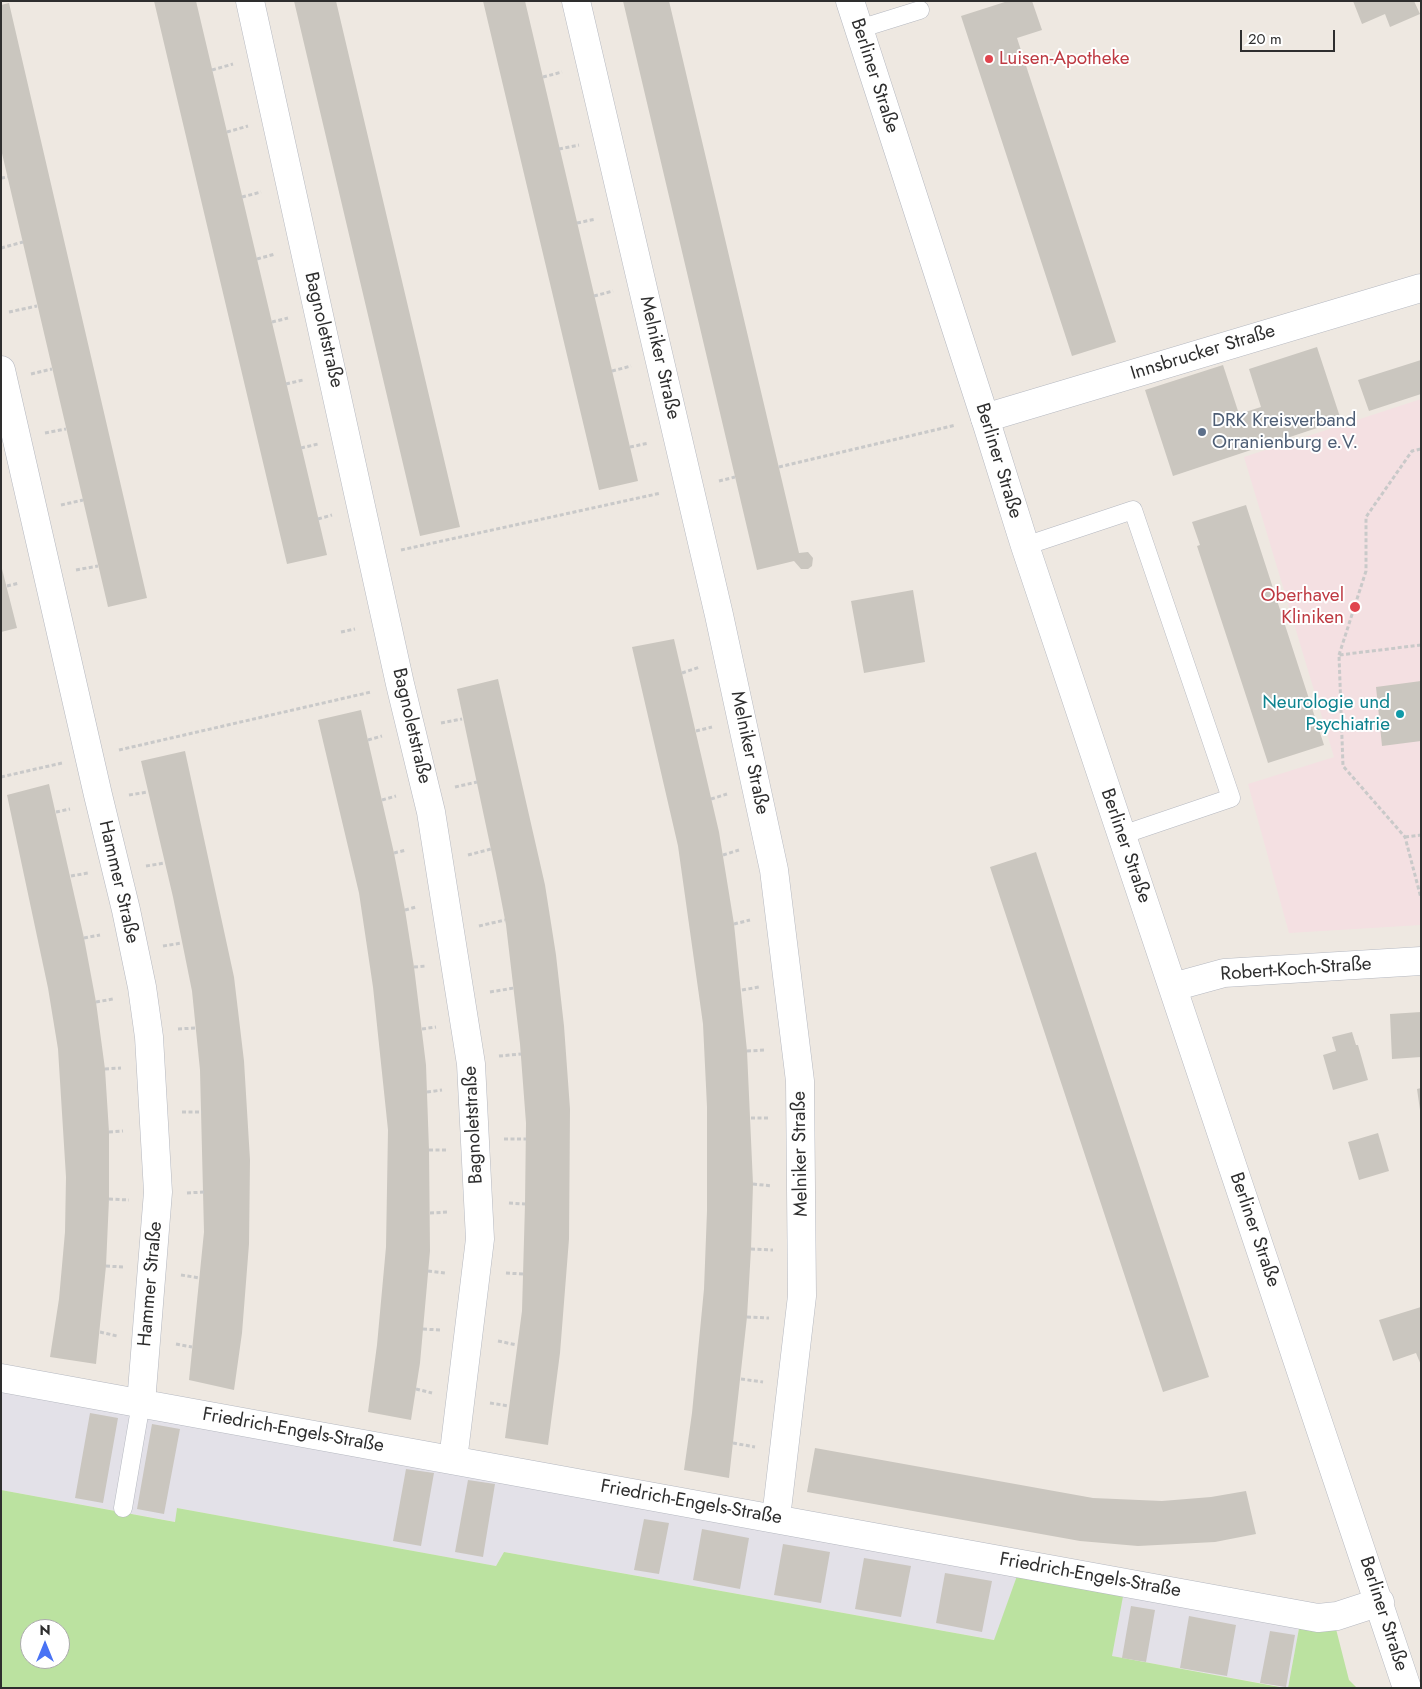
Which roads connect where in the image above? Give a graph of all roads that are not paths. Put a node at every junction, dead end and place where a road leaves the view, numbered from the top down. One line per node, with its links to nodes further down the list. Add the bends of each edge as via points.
1 (250, 1): 15 (street, Bagnoletstraße, via 431,812 471,1064 480,1239)
2 (576, 1): 17 (street, Melniker Straße, via 719,615 774,870 800,1081 802,1296)
3 (850, 1): 5 (street, Berliner Straße)
4 (920, 10): 5 (lane)
5 (859, 28): 8 (street, Berliner Straße)
6 (1421, 288): 8 (street, Innsbrucker Straße)
7 (12, 373): 14 (street, Hammer Straße, via 89,757 142,987 149,1037 158,1192)
8 (985, 418): 9 (street, Berliner Straße)
9 (1024, 546): 10 (street, Berliner Straße); 10 (lane, via 1133,510 1231,798)
10 (1122, 835): 12 (street, Berliner Straße)
11 (1421, 961): 12 (street, Robert-Koch-Straße, via 1224,973)
12 (1173, 987): 18 (street, Berliner Straße)
13 (1, 1378): 14 (street, Friedrich-Engels-Straße)
14 (141, 1403): 15 (street, Friedrich-Engels-Straße); 16 (lane)
15 (453, 1460): 17 (street, Friedrich-Engels-Straße)
16 (123, 1508)
17 (776, 1518): 18 (street, Friedrich-Engels-Straße, via 1318,1618 1337,1616)
18 (1380, 1602): 19 (street, Berliner Straße)
19 (1407, 1688)

